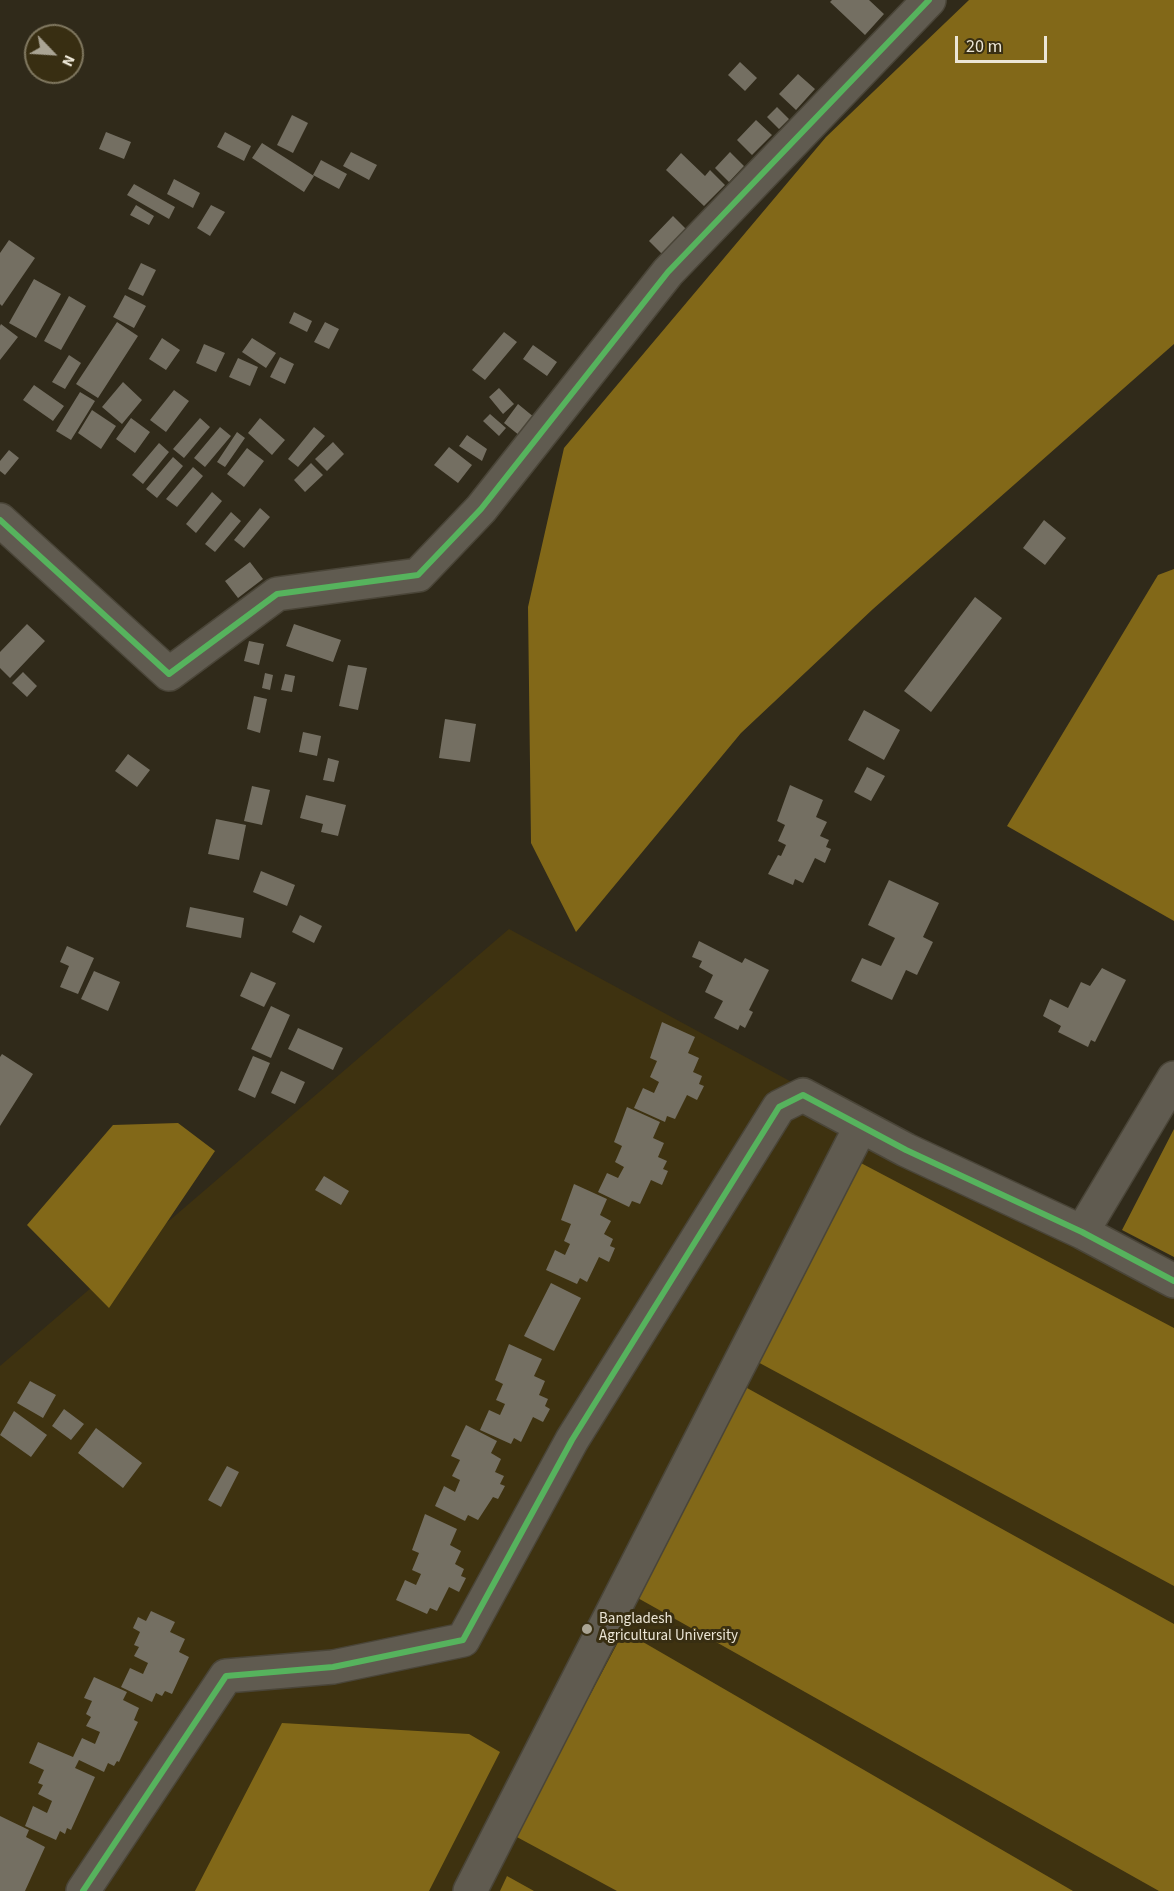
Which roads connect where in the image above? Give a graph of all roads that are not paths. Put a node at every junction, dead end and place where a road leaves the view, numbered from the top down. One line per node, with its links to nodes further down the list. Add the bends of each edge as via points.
1 (929, 0): 2 (street, via 668,272 481,509 418,575 278,594 169,674)
2 (0, 520)
3 (1174, 1078): 5 (street)
4 (861, 1126): 5 (street); 7 (street, via 802,1095 779,1107 572,1440 463,1640 333,1666 226,1676); 8 (street)
5 (1082, 1232): 6 (street)
6 (1174, 1281)
7 (83, 1891)
8 (470, 1891)

